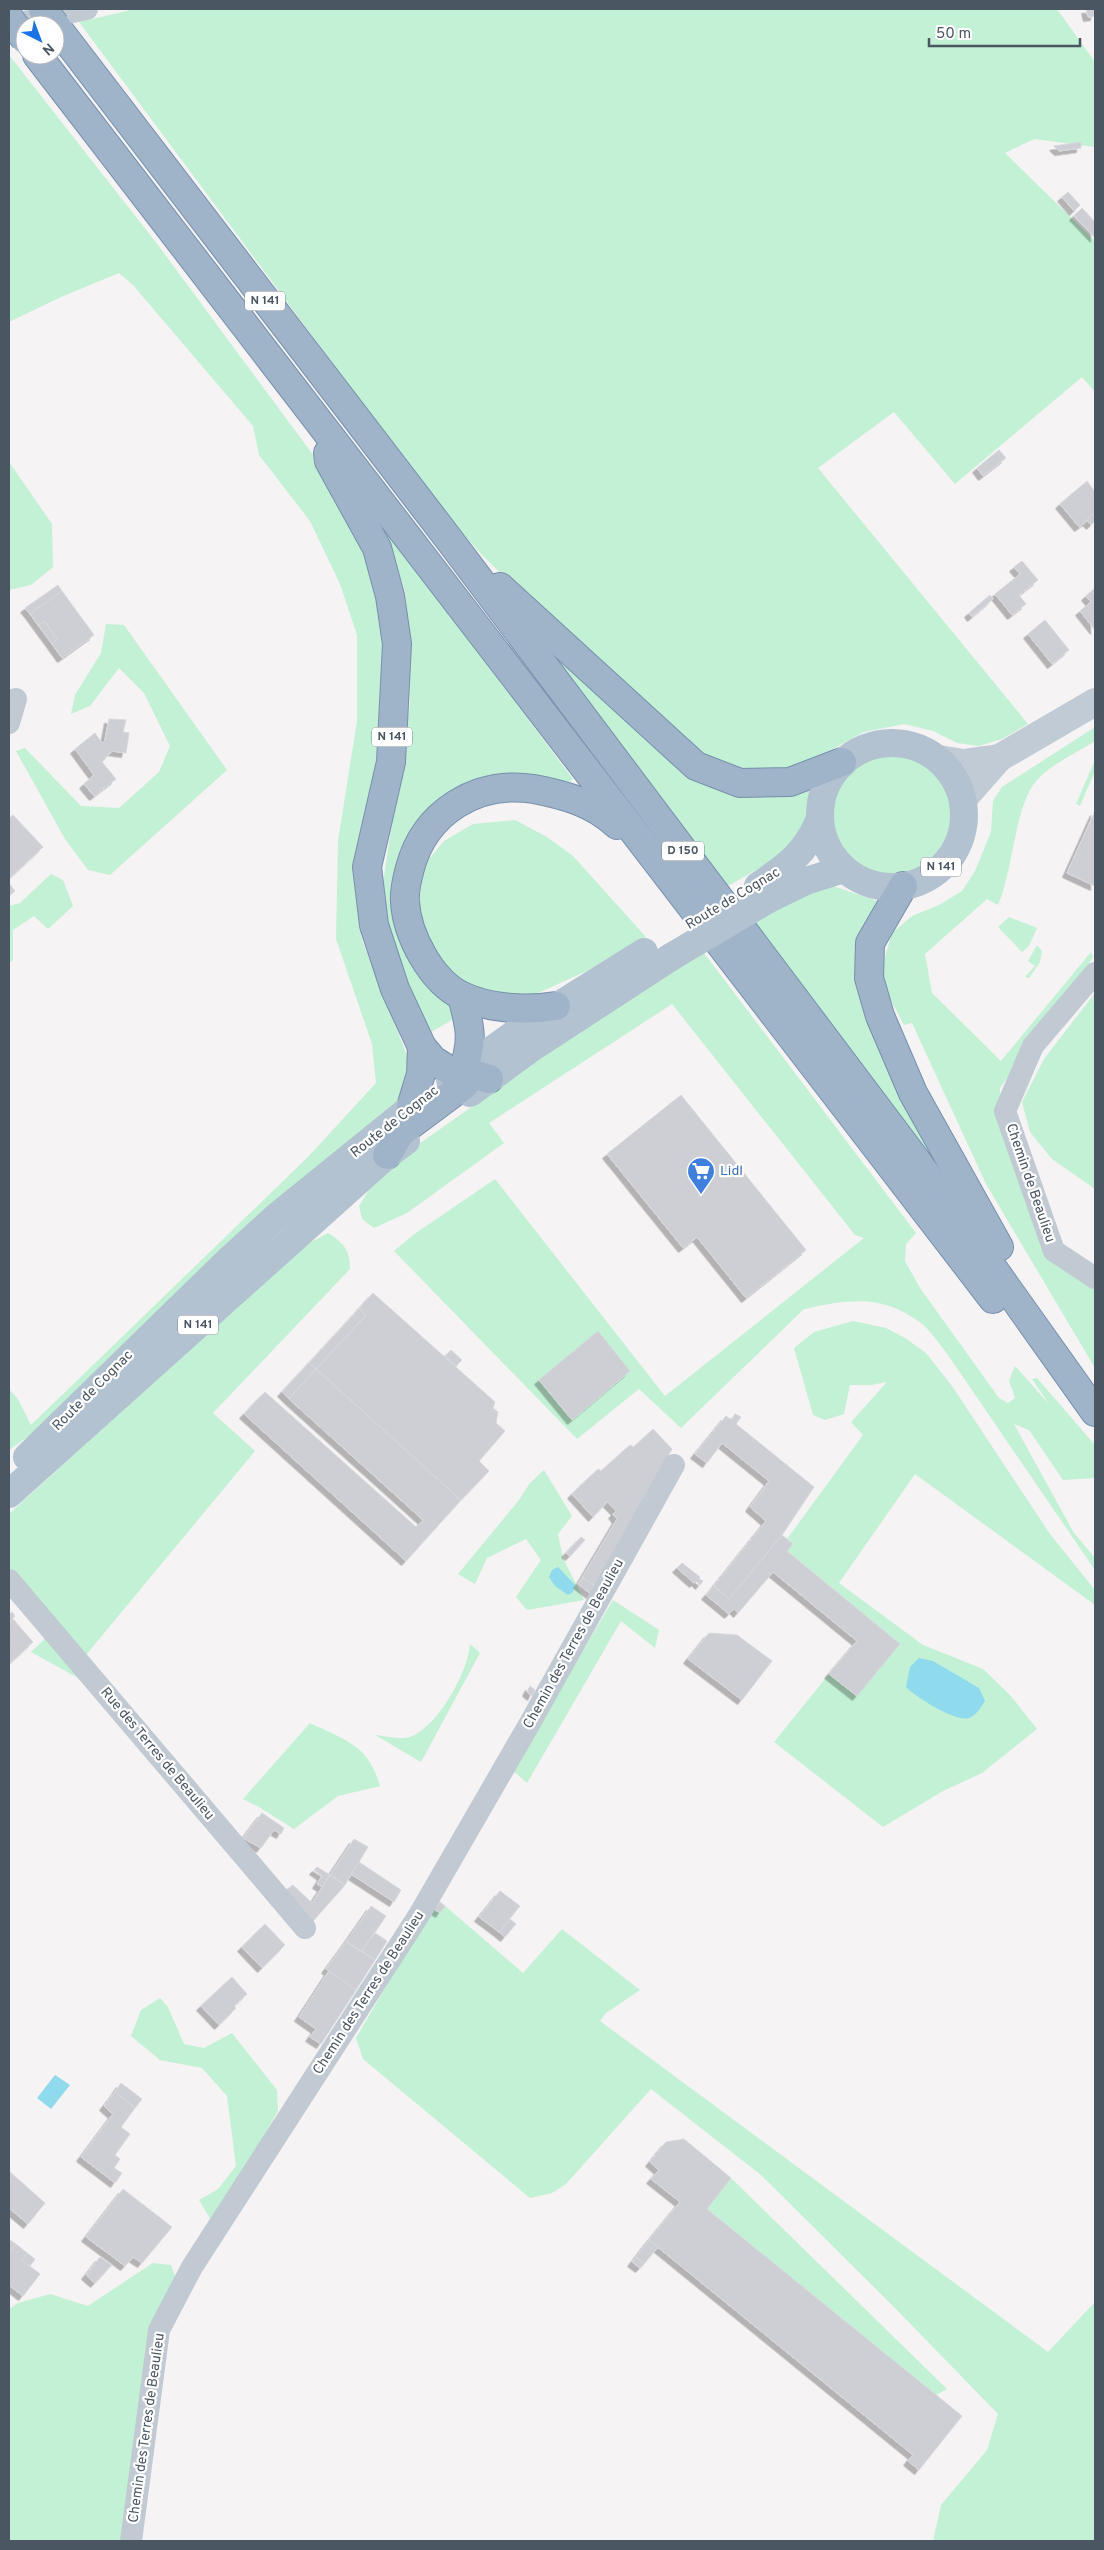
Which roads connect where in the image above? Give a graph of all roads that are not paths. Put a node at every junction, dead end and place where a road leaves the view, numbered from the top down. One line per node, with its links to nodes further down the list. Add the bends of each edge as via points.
1 (87, 9): 2 (street)
2 (9, 25)
3 (65, 39): 6 (highway, N 141)
4 (45, 65): 5 (highway, N 141)
5 (325, 430): 15 (highway, D 150); 23 (highway, N 141, via 329,461 377,548 390,596 397,644 391,762 367,867 374,925 395,988)
6 (450, 542): 12 (highway, via 696,766 740,784 790,782); 30 (highway, D 150, via 916,1160)
7 (16, 699): 9 (street)
8 (1095, 702): 10 (main road)
9 (9, 723)
10 (999, 758): 11 (main road, via 963,763); 13 (main road)
11 (939, 759): 12 (main road, N 141, via 903,743 881,742 860,749); 13 (main road, N 141, via 956,779)
12 (842, 762): 14 (main road, N 141, via 826,786)
13 (963, 800): 17 (main road, N 141, via 964,823 958,845 944,865 926,879)
14 (819, 821): 16 (main road, N 141, via 831,855); 18 (main road, Route de Cognac / N 141, via 811,840)
15 (660, 868): 21 (highway, via 615,823 587,804 560,794 504,787 466,797 448,808 433,822 420,842 406,882 404,901 417,948 431,968); 31 (highway, D 150, via 1047,1369)
16 (844, 869): 17 (main road, N 141, via 871,884); 18 (main road, Route de Cognac / N 141)
17 (903, 886): 29 (highway, via 870,943 869,978 880,1016 913,1093 989,1233)
18 (763, 893): 19 (main road, Route de Cognac / N 141)
19 (666, 949): 22 (main road, Route de Cognac / N 141); 25 (main road, Route de Cognac / N 141)
20 (1095, 974): 28 (street, Chemin de Beaulieu, via 1033,1046 1005,1111 1054,1251)
21 (462, 996): 22 (highway, via 514,1008); 24 (highway, via 471,1049)
22 (556, 1006): 24 (main road, Route de Cognac / N 141)
23 (422, 1047): 24 (highway, via 433,1060 449,1070); 26 (highway, N 141, via 421,1074)
24 (464, 1071): 25 (highway); 26 (main road, Route de Cognac / N 141); 27 (highway, via 464,1085 401,1132)
25 (489, 1079): 27 (main road, Route de Cognac / N 141)
26 (411, 1108): 33 (main road, Route de Cognac / N 141, via 229,1260 126,1358)
27 (387, 1155): 34 (main road, Route de Cognac / N 141)
28 (1095, 1278)
29 (1095, 1386)
30 (1095, 1412)
31 (1095, 1424)
32 (674, 1465): 37 (street, Chemin des Terres de Beaulieu, via 419,1915 192,2267 160,2330)
33 (9, 1477)
34 (9, 1494)
35 (9, 1580): 36 (street, Rue des Terres de Beaulieu)
36 (305, 1928)
37 (131, 2541)

